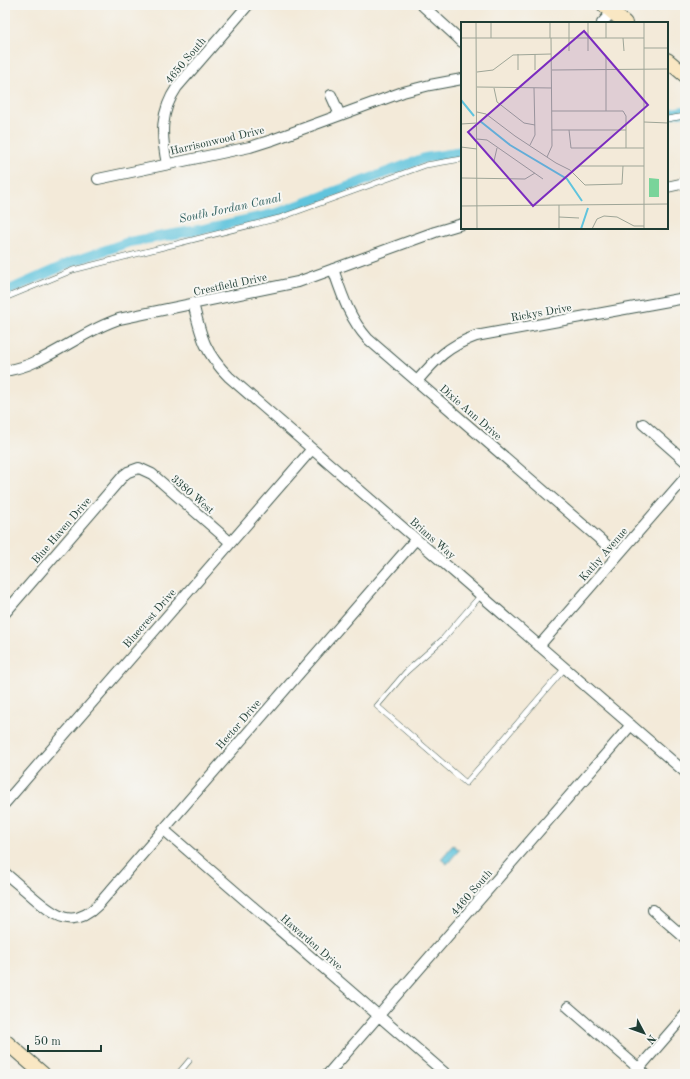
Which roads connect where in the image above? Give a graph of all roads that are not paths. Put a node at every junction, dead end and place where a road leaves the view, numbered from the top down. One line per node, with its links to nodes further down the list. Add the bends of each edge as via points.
1 (248, 5): 15 (street, 4650 South, via 172,94 162,128)
2 (422, 5): 6 (street)
3 (608, 8): 4 (street); 5 (street)
4 (602, 22)
5 (624, 22)
6 (461, 41)
7 (668, 61): 8 (street)
8 (685, 75)
9 (461, 79): 11 (street, Harrisonwood Drive, via 403,92)
10 (332, 95): 11 (street)
11 (340, 115): 15 (street, Harrisonwood Drive, via 261,144)
12 (685, 116): 13 (lane)
13 (668, 119)
14 (461, 158): 21 (lane, via 426,165 279,218 73,270)
15 (167, 164): 16 (street, Harrisonwood Drive)
16 (98, 178)
17 (685, 183): 18 (street)
18 (668, 187)
19 (461, 224): 20 (street, Crestfield Drive)
20 (333, 269): 23 (street, Crestfield Drive, via 298,282); 25 (street, Dixie Ann Drive, via 348,310 357,326 368,339)
21 (5, 298)
22 (685, 298): 25 (street, Rickys Drive, via 476,336 446,351)
23 (193, 303): 24 (street, Crestfield Drive, via 108,323 37,361); 27 (street, Brians Way, via 203,342 218,366)
24 (5, 371)
25 (417, 381): 33 (street, Dixie Ann Drive)
26 (643, 424): 28 (street)
27 (312, 449): 31 (street, Brians Way); 32 (street, Bluecrest Drive)
28 (685, 461)
29 (139, 468): 32 (street, 3380 West, via 152,474); 35 (street, Blue Haven Drive, via 124,476)
30 (685, 478): 33 (street, Kathy Avenue)
31 (416, 539): 34 (street, Brians Way); 41 (street, Hector Drive)
32 (230, 542): 40 (street, Bluecrest Drive)
33 (618, 555): 36 (street, Kathy Avenue)
34 (480, 595): 36 (street, Brians Way); 37 (lane, via 442,640 406,672 377,706 466,783)
35 (5, 613)
36 (539, 646): 37 (street, Brians Way)
37 (565, 668): 38 (street, Brians Way)
38 (631, 725): 39 (street, Brians Way); 47 (street, 4460 South)
39 (685, 772)
40 (5, 802)
41 (163, 829): 42 (street, Hector Drive, via 94,909 74,918 53,913); 47 (street, Hawarden Drive)
42 (5, 872)
43 (653, 910): 44 (street)
44 (685, 938)
45 (568, 1007): 50 (street)
46 (685, 1015): 50 (street)
47 (379, 1016): 53 (street, 4460 South); 54 (street, Hawarden Drive)
48 (5, 1041): 51 (street)
49 (189, 1061): 52 (lane)
50 (639, 1072)
51 (43, 1074)
52 (178, 1074)
53 (328, 1074)
54 (446, 1074)

